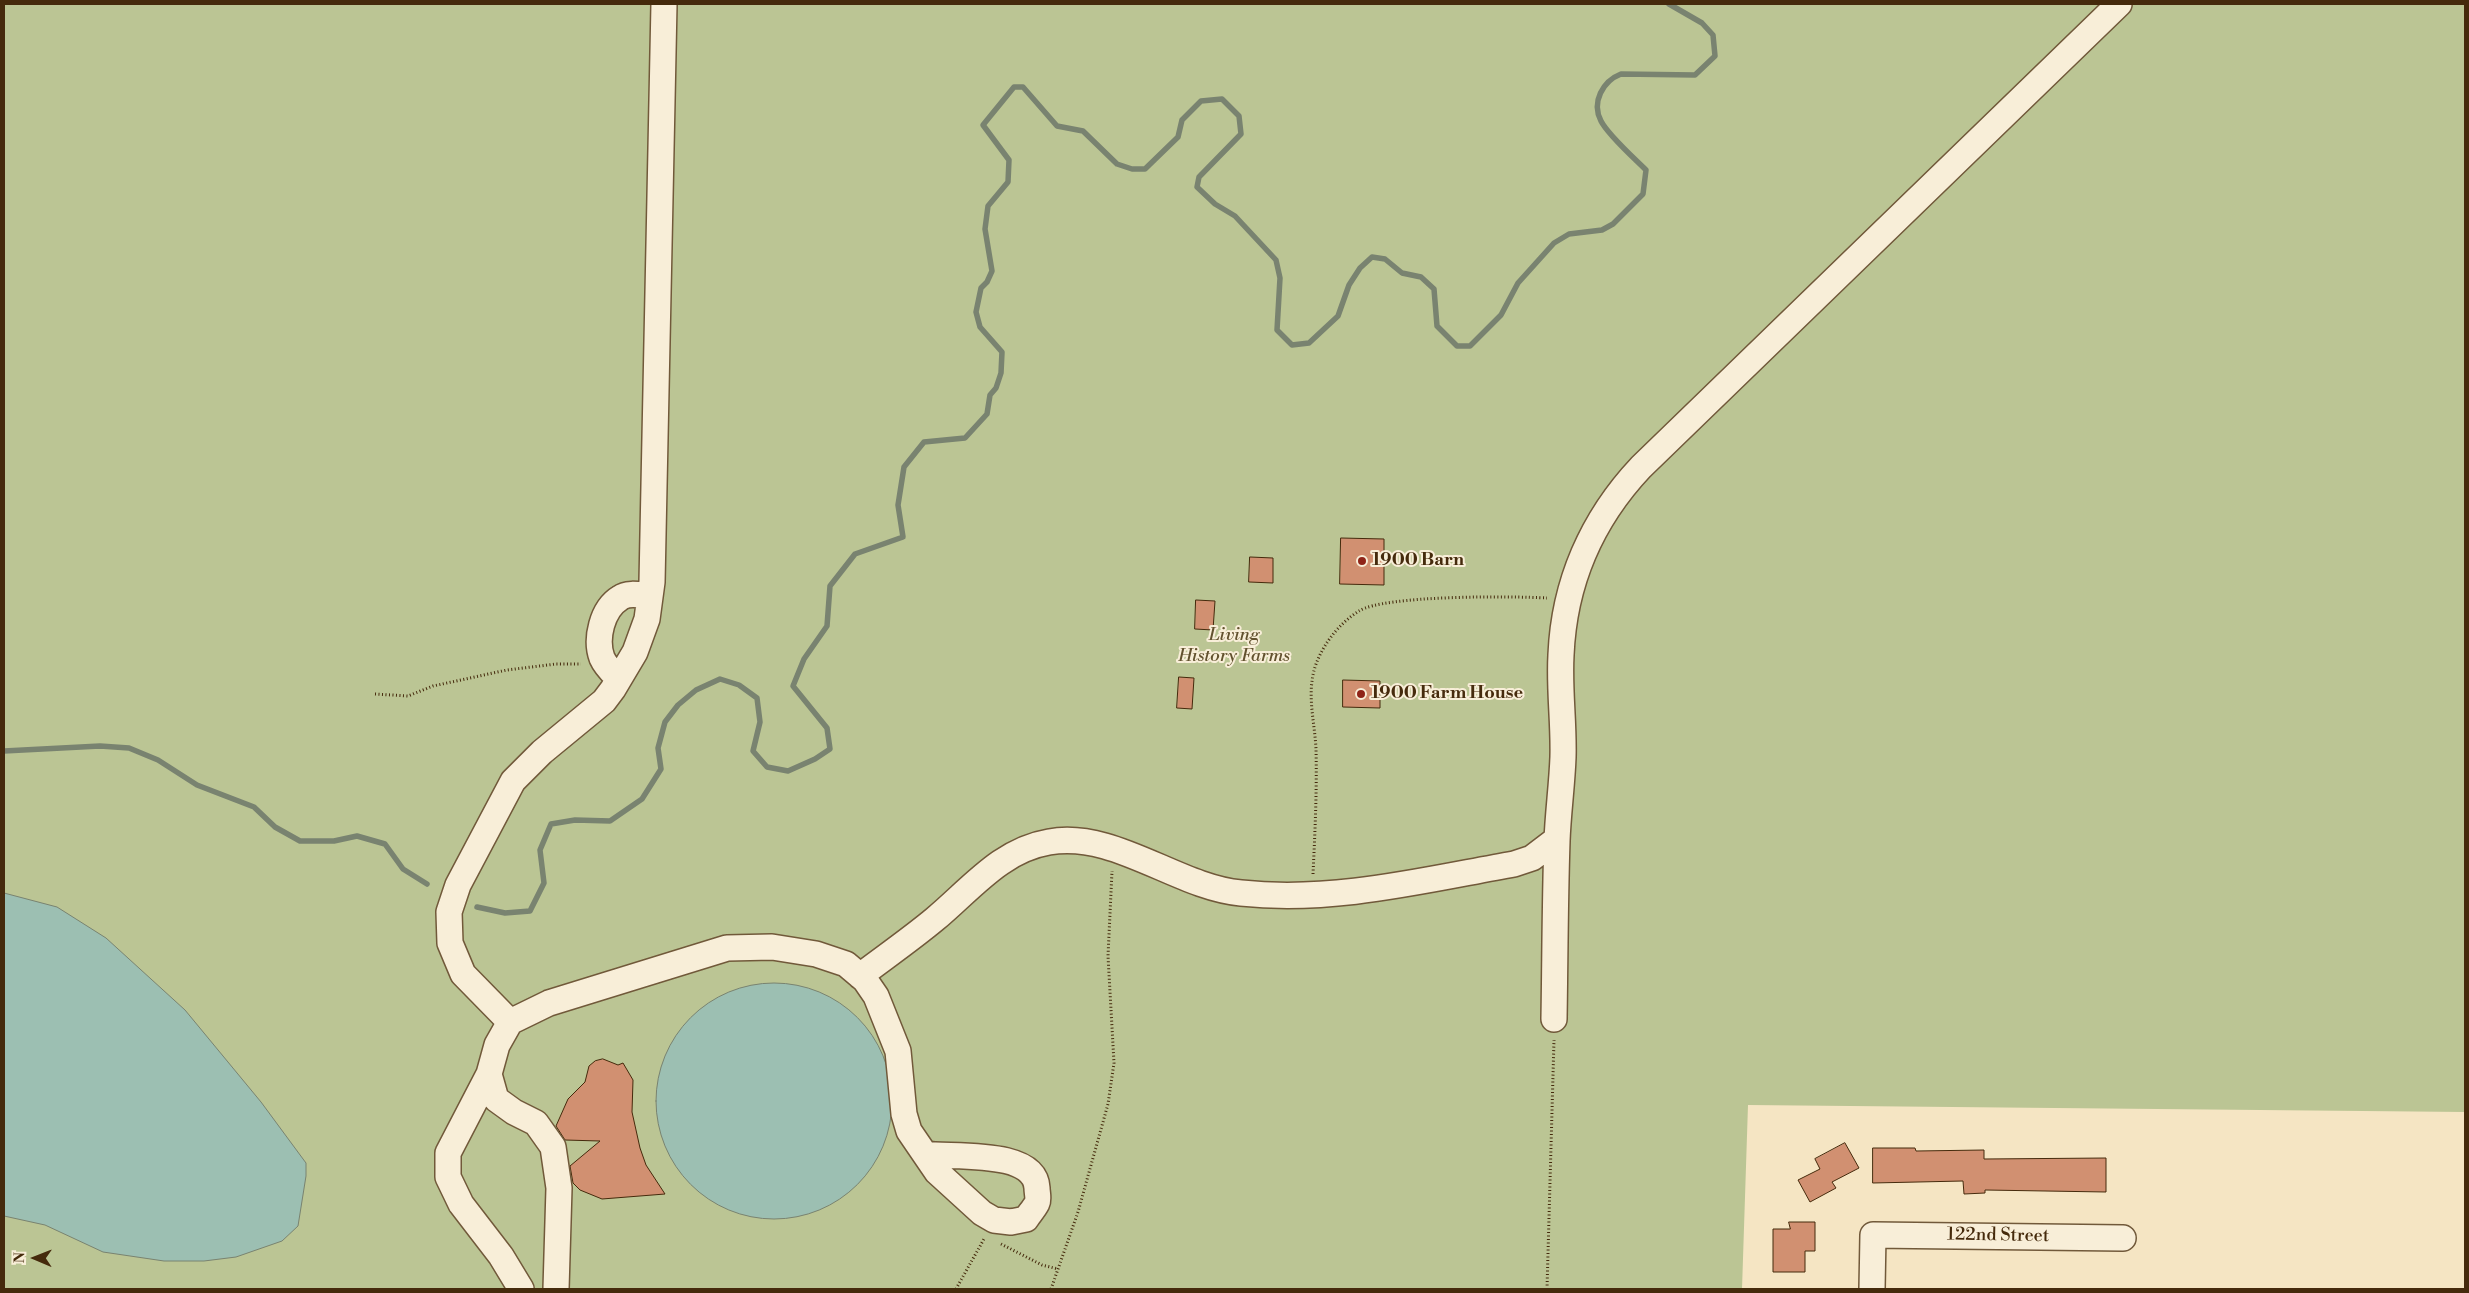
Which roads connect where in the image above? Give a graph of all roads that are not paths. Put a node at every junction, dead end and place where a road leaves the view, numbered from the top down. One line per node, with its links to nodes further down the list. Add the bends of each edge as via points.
1 (664, 4): 3 (street)
2 (2119, 4): 5 (street, via 1629,479 1598,522 1574,572 1567,599 1561,654 1563,756)
3 (650, 596): 4 (street, via 647,619 635,652); 4 (street, via 620,597 610,608 599,642)
4 (611, 670): 8 (street, via 604,701 542,752 513,781 458,885 449,912 450,943 463,974)
5 (1557, 839): 6 (street, via 1532,858 1514,864 1393,886 1312,896 1239,893 1200,883 1114,850 1073,840 1049,842 1015,853 994,866 935,919); 7 (street)
6 (860, 976): 8 (street, via 846,964 816,954 772,947 727,948 549,1003); 12 (street, via 876,996 890,1028 898,1052 904,1114 909,1131)
7 (1554, 1019)
8 (510, 1022): 9 (street, via 497,1045)
9 (488, 1074): 10 (street, via 496,1099); 11 (street)
10 (514, 1112): 11 (street, via 496,1111 476,1117); 15 (street, via 536,1123 553,1147 559,1188)
11 (459, 1131): 14 (street, via 448,1153 448,1177 461,1204 501,1256)
12 (925, 1154): 12 (street, via 937,1172 982,1213 990,1227 1026,1219 1038,1202 1037,1181 1027,1168 990,1157)
13 (2123, 1238): 16 (street, 122nd Street, via 1873,1235)
14 (520, 1289)
15 (556, 1289)
16 (1872, 1289)

